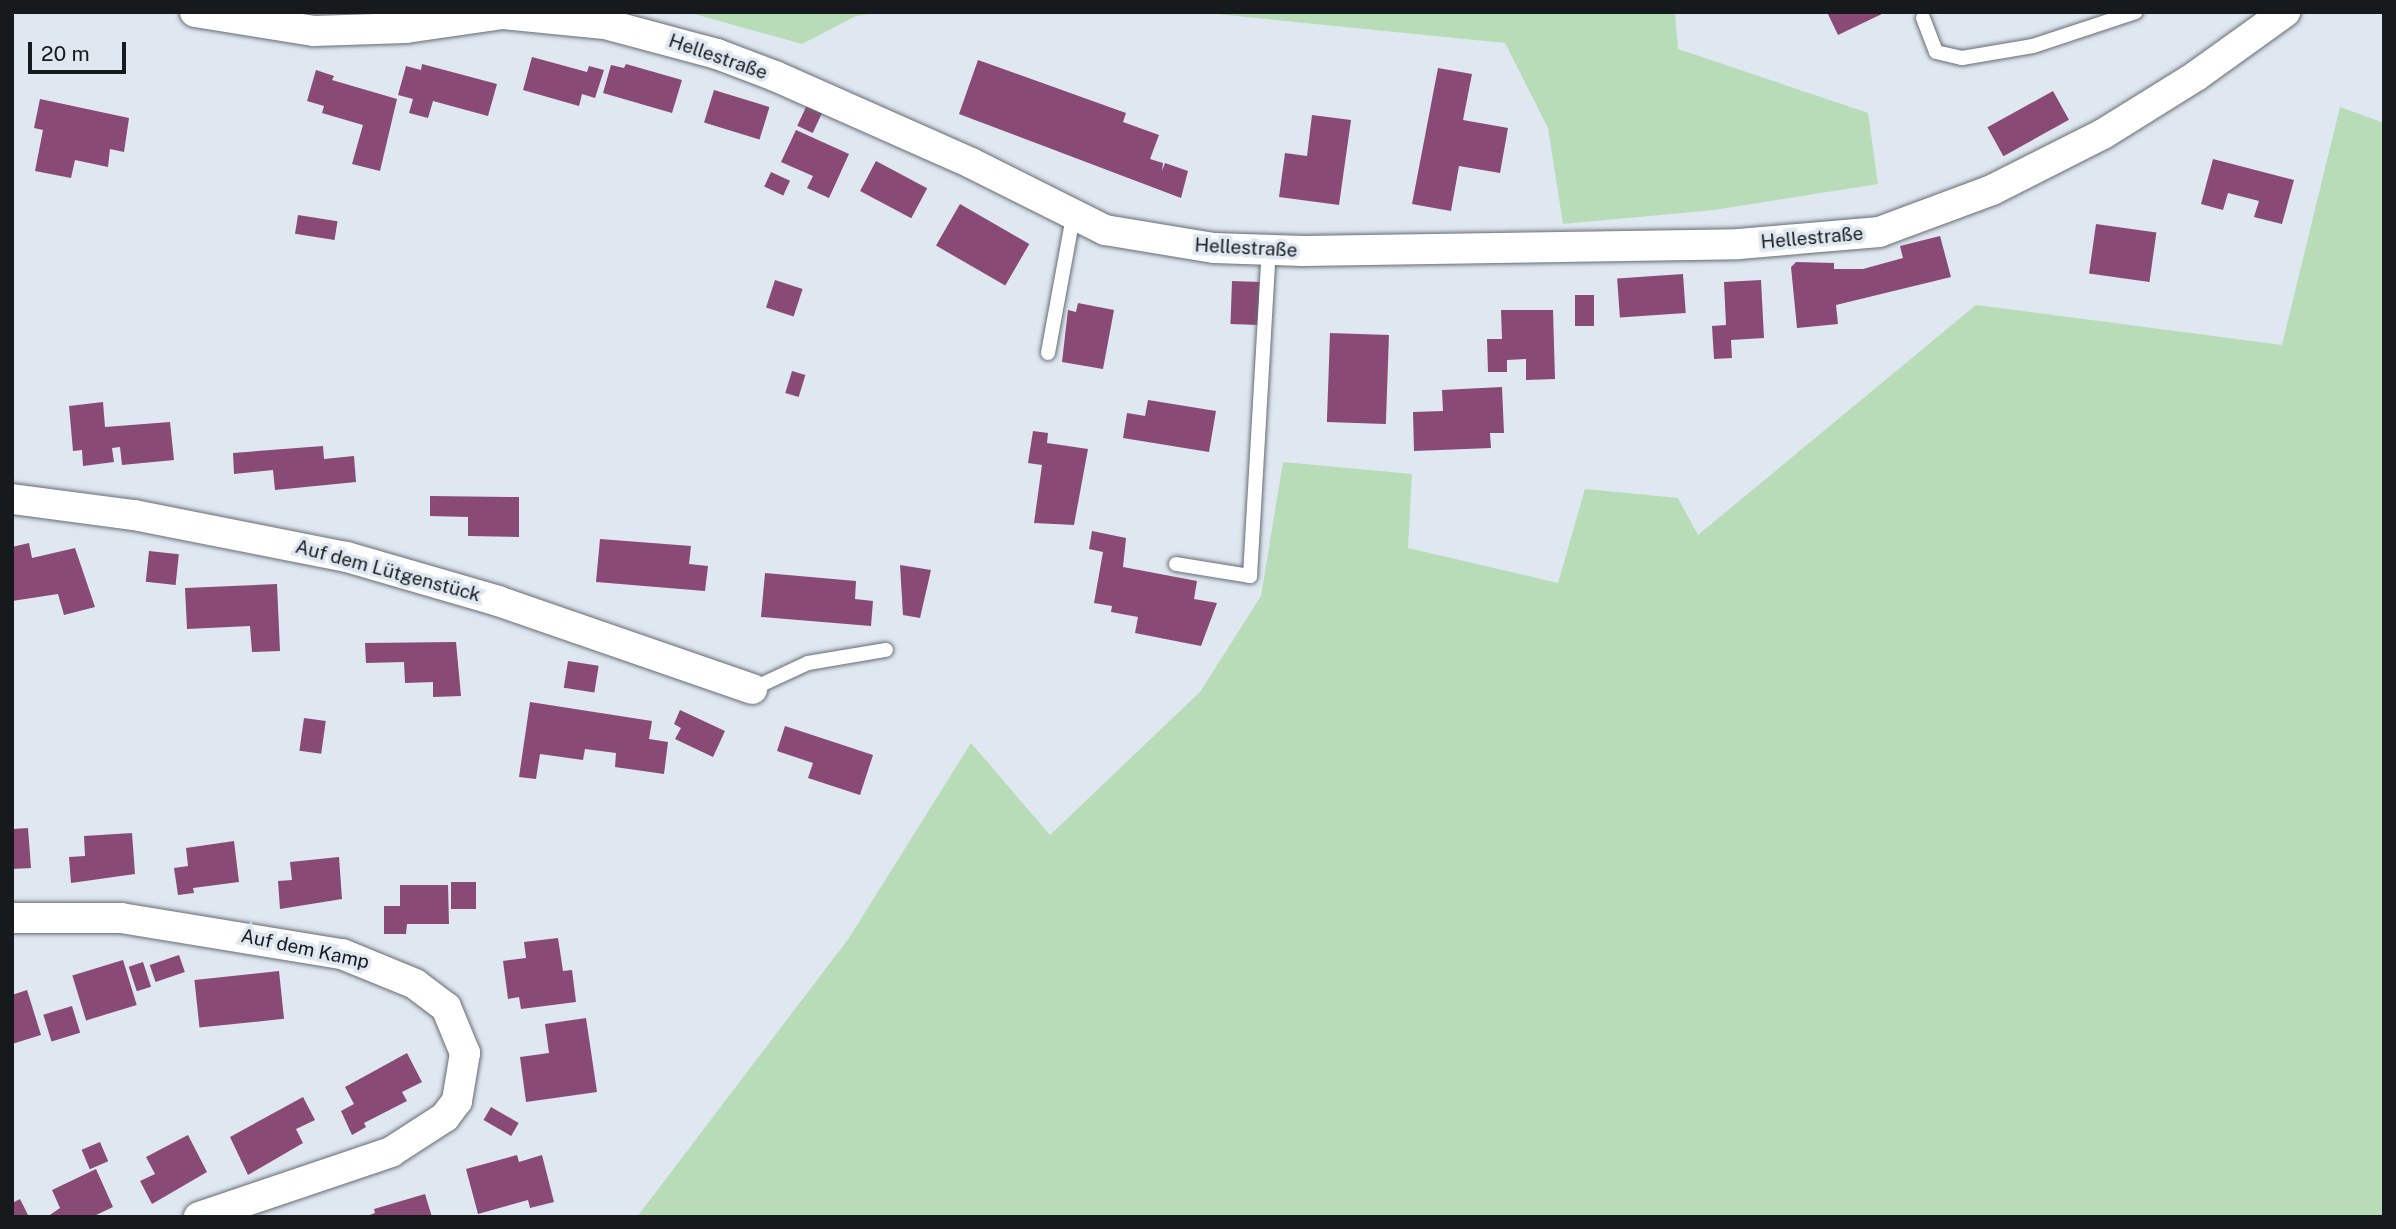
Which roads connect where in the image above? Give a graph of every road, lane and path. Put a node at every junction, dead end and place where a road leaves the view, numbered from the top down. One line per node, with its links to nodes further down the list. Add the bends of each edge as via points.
1 (195, 12): 5 (street, Hellestraße, via 314,31 358,32 503,14 605,24 717,54 848,107 982,168)
2 (2137, 12): 4 (lane, via 2033,46 1962,58 1936,52)
3 (2286, 12): 6 (street, Hellestraße, via 2103,134 1992,190 1878,232 1739,244)
4 (1923, 18)
5 (1073, 217): 6 (street, Hellestraße, via 1149,240); 7 (lane)
6 (1269, 251): 9 (lane, via 1250,576)
7 (1048, 353)
8 (12, 499): 11 (street, Auf dem Lütgenstück, via 134,515 347,557 498,601)
9 (1176, 564)
10 (886, 650): 11 (lane, via 808,663)
11 (752, 690)
12 (14, 920): 13 (street, Auf dem Kamp, via 121,918 342,954 415,984 446,1007 465,1053 457,1101 445,1117 391,1152)
13 (199, 1217)

